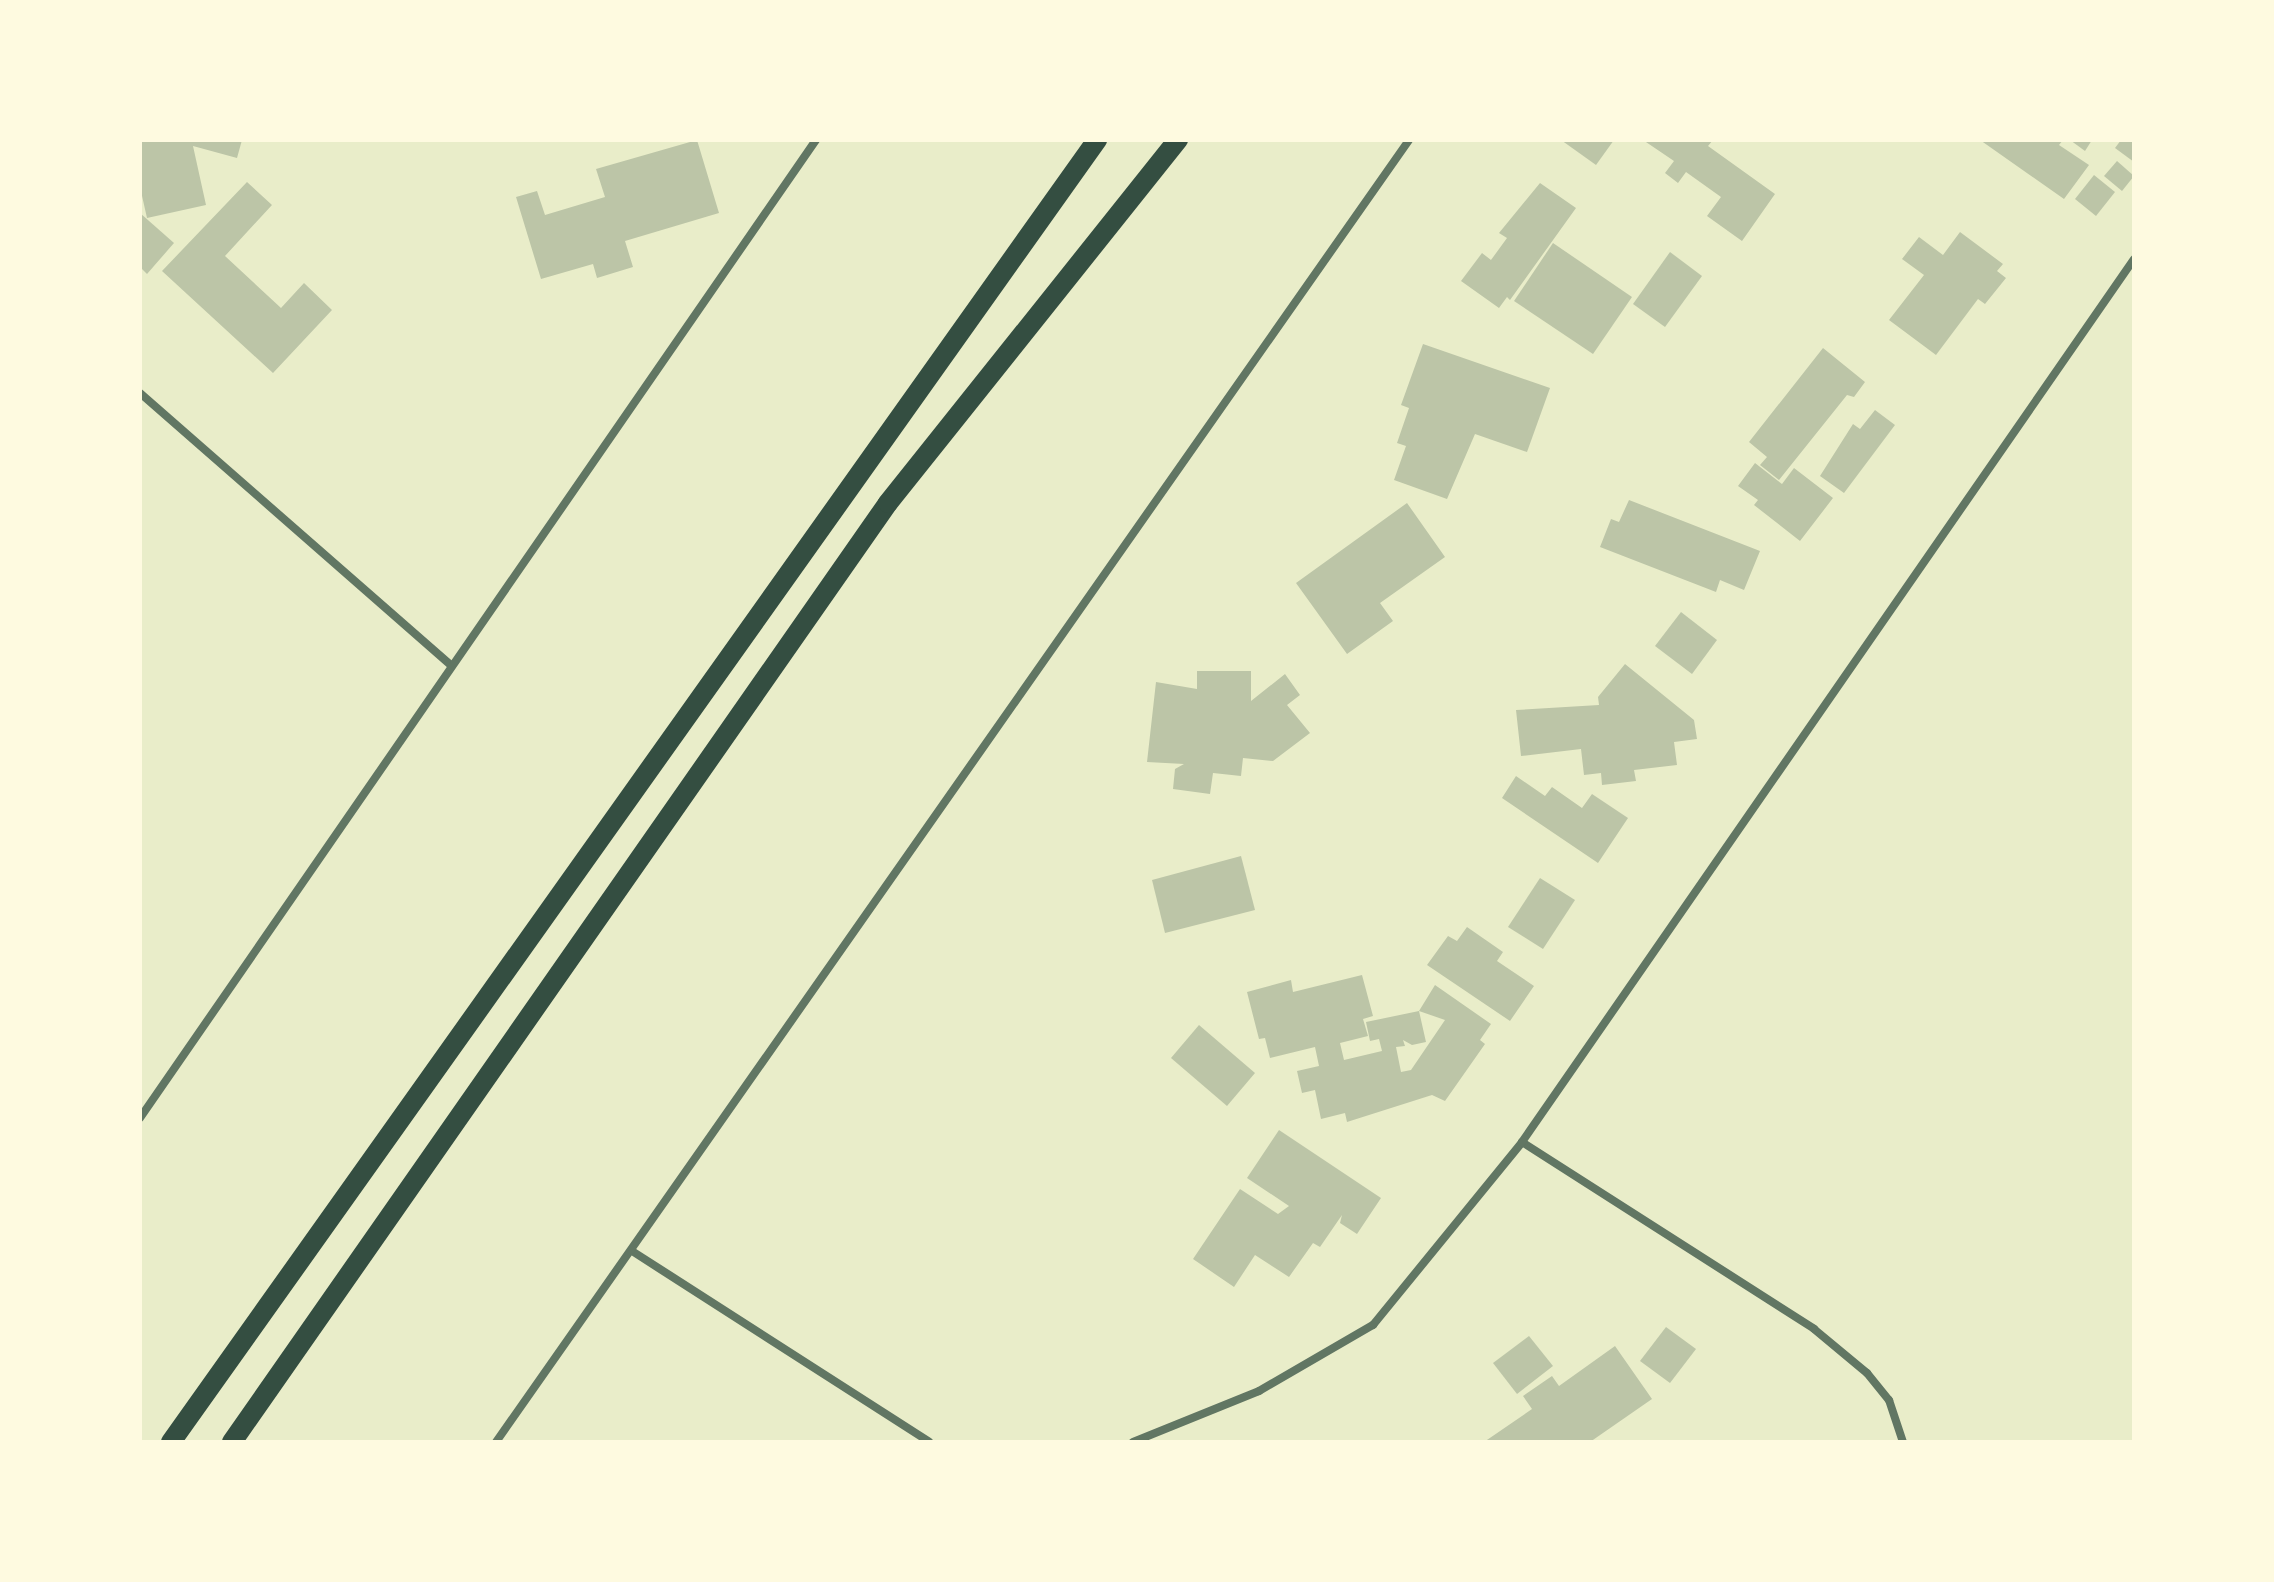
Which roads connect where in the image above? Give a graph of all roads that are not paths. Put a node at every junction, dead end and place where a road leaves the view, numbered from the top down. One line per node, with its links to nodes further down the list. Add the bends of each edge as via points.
1 (816, 140): 7 (street)
2 (1097, 140): 11 (main road)
3 (1178, 140): 12 (main road, via 888,503)
4 (1409, 140): 10 (street)
5 (2133, 263): 9 (street)
6 (140, 393): 7 (street)
7 (450, 664): 8 (street)
8 (140, 1118)
9 (1522, 1142): 15 (street, via 1373,1325 1259,1391); 16 (street, via 1814,1329 1867,1373 1889,1400)
10 (632, 1251): 13 (street); 14 (street)
11 (171, 1442)
12 (232, 1442)
13 (496, 1442)
14 (929, 1442)
15 (1133, 1442)
16 (1903, 1442)

